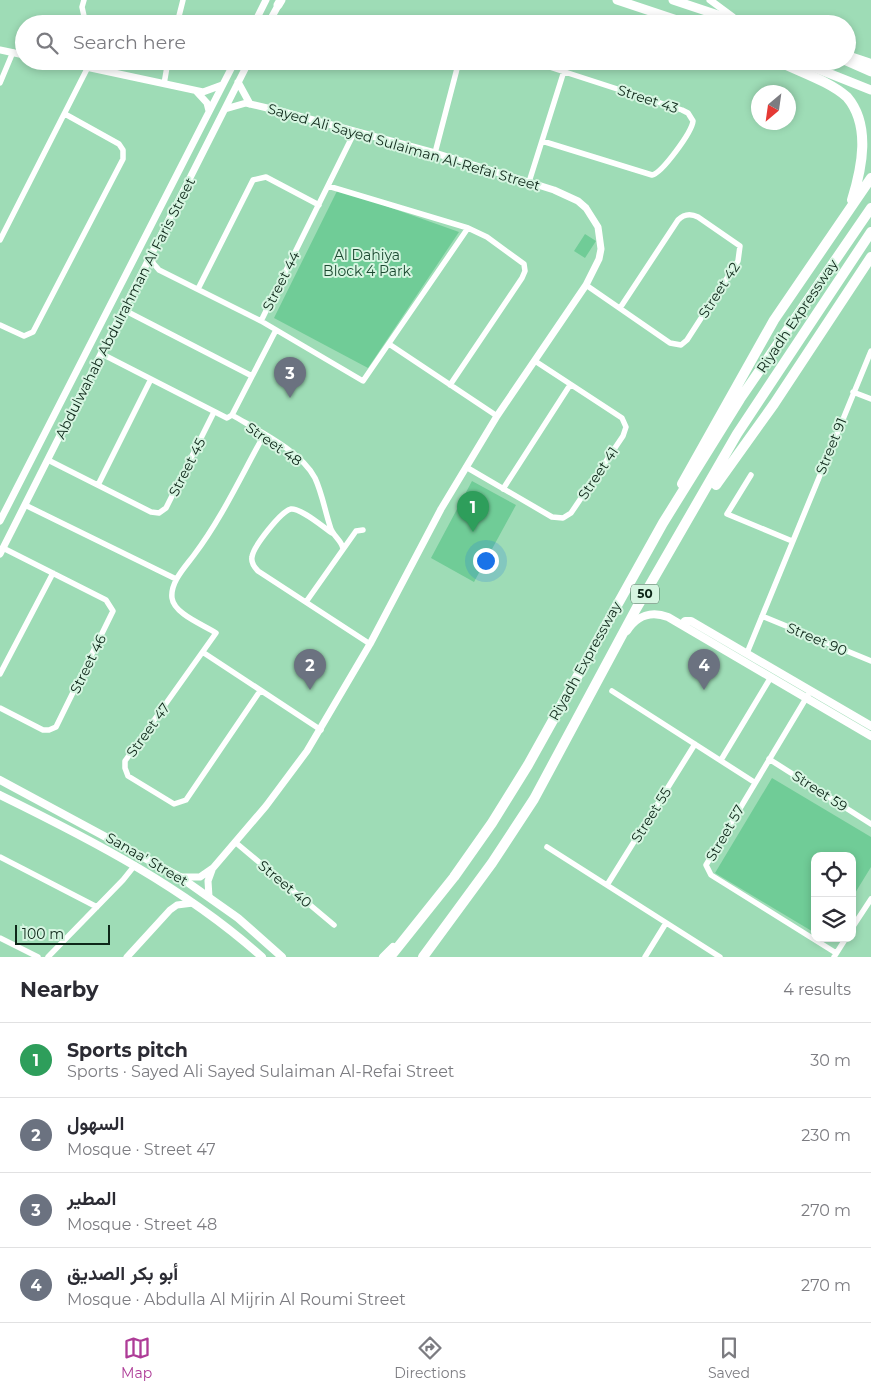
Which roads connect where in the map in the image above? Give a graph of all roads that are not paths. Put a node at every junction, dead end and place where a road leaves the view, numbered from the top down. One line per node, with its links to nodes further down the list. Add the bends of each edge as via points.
1 (84, 0): 8 (street)
2 (183, 0): 9 (street)
3 (266, 0): 10 (street)
4 (617, 0): 12 (main road)
5 (673, 0): 13 (main road)
6 (710, 0): 14 (street)
7 (280, 2): 11 (street)
8 (84, 15)
9 (179, 15)
10 (258, 15)
11 (273, 15)
12 (661, 15)
13 (718, 15)
14 (731, 15)
15 (0, 50): 16 (street)
16 (13, 52): 32 (street)
17 (856, 59): 18 (highway)
18 (871, 64)
19 (856, 65): 30 (main road)
20 (87, 70): 40 (street)
21 (101, 70): 33 (street)
22 (166, 70): 33 (street)
23 (230, 70): 34 (street, Abdulwahab Abdulrahman Al Faris Street)
24 (244, 70): 31 (street, Abdulwahab Abdulrahman Al Faris Street)
25 (457, 70): 43 (street)
26 (561, 70): 29 (street, Street 43)
27 (796, 70): 49 (highway, via 847,98 862,124 864,153)
28 (821, 70): 35 (main road)
29 (564, 71): 42 (street); 42 (street, Street 43, via 682,110 692,117 693,125 662,170 652,175)
30 (871, 72)
31 (238, 82): 37 (street, Sayed Ali Sayed Sulaiman Al-Refai Street); 38 (street, Abdulwahab Abdulrahman Al Faris Street)
32 (0, 83)
33 (164, 84): 36 (street)
34 (222, 85): 36 (street, via 210,92); 39 (street, Abdulwahab Abdulrahman Al Faris Street)
35 (871, 90)
36 (196, 91): 39 (street, via 207,103)
37 (250, 104): 38 (street, Sayed Ali Sayed Sulaiman Al-Refai Street, via 237,104); 41 (street, Sayed Ali Sayed Sulaiman Al-Refai Street)
38 (225, 109): 53 (street, Abdulwahab Abdulrahman Al Faris Street)
39 (209, 111): 58 (street, Abdulwahab Abdulrahman Al Faris Street)
40 (65, 114): 52 (street); 65 (street, via 119,144 123,159 33,332 24,336)
41 (355, 131): 43 (street, Sayed Ali Sayed Sulaiman Al-Refai Street); 46 (street, Street 44)
42 (542, 141): 45 (street)
43 (435, 153): 45 (street, Sayed Ali Sayed Sulaiman Al-Refai Street)
44 (871, 178): 49 (highway)
45 (529, 182): 57 (street, Sayed Ali Sayed Sulaiman Al-Refai Street, via 578,201 593,217 601,238 601,249)
46 (328, 186): 47 (street, Street 44); 50 (street)
47 (319, 205): 59 (street, via 266,177 253,180); 64 (street, Street 44)
48 (868, 212): 91 (highway, Riyadh Expressway / 50, via 740,399)
49 (848, 213): 91 (highway, via 754,353)
50 (468, 228): 67 (street); 73 (street, via 487,237 526,268)
51 (871, 232): 92 (highway, Riyadh Expressway / 50, via 738,434)
52 (0, 240)
53 (152, 254): 55 (street, via 153,263); 56 (street, Abdulwahab Abdulrahman Al Faris Street)
54 (871, 258): 92 (highway, via 774,404)
55 (160, 270): 56 (street); 59 (street, Street 44)
56 (142, 272): 60 (street, Abdulwahab Abdulrahman Al Faris Street)
57 (586, 286): 62 (street, Street 42); 70 (street, Sayed Ali Sayed Sulaiman Al-Refai Street)
58 (119, 287): 60 (street, via 125,296); 61 (street, Abdulwahab Abdulrahman Al Faris Street)
59 (198, 289): 64 (street, Street 44)
60 (132, 292): 63 (street, Abdulwahab Abdulrahman Al Faris Street)
61 (111, 303): 63 (street, via 121,303); 84 (street, Abdulwahab Abdulrahman Al Faris Street)
62 (620, 308): 62 (street, Street 42, via 670,343 681,345 738,261 740,246 698,217 684,216 678,220)
63 (124, 310): 69 (street, Abdulwahab Abdulrahman Al Faris Street); 71 (street)
64 (261, 320): 66 (street)
65 (0, 325)
66 (276, 330): 67 (street, via 363,381); 71 (street)
67 (388, 344): 73 (street)
68 (871, 351): 75 (street, Street 91)
69 (102, 354): 72 (street); 81 (street, Abdulwahab Abdulrahman Al Faris Street)
70 (535, 361): 74 (street, Street 41); 79 (street, Sayed Ali Sayed Sulaiman Al-Refai Street)
71 (252, 376): 78 (street)
72 (151, 379): 77 (street); 85 (street)
73 (450, 385): 79 (street)
74 (570, 385): 86 (street); 86 (street, Street 41, via 622,418 626,426 623,436 567,517 552,517)
75 (853, 392): 76 (street); 95 (street, Street 91)
76 (871, 398)
77 (214, 412): 78 (street, via 227,418); 85 (street, Street 45, via 162,512 151,512)
78 (232, 415): 80 (street, Street 48)
79 (498, 416): 82 (street, Sayed Ali Sayed Sulaiman Al-Refai Street)
80 (264, 435): 94 (street, Street 48, via 296,456 314,476); 99 (street, via 203,543)
81 (48, 460): 85 (street, Street 45); 87 (street, Abdulwahab Abdulrahman Al Faris Street)
82 (466, 467): 86 (street, Street 41); 103 (street, Sayed Ali Sayed Sulaiman Al-Refai Street)
83 (751, 475): 95 (street, via 728,514)
84 (18, 485): 87 (street, via 23,493); 88 (street, Abdulwahab Abdulrahman Al Faris Street)
85 (98, 485)
86 (503, 489)
87 (32, 491): 89 (street, Abdulwahab Abdulrahman Al Faris Street)
88 (12, 498): 89 (street, via 21,497); 90 (street, Abdulwahab Abdulrahman Al Faris Street)
89 (25, 505): 97 (street, Abdulwahab Abdulrahman Al Faris Street); 99 (street)
90 (0, 521)
91 (663, 523): 141 (highway, Riyadh Expressway / 50, via 528,765 492,823)
92 (687, 524): 106 (highway, Riyadh Expressway / 50)
93 (363, 530): 96 (street, via 357,530)
94 (332, 533): 96 (street, Street 48, via 342,543); 100 (street, Street 48, via 292,509 279,516 254,552 255,569)
95 (792, 541): 101 (street, Street 91)
96 (343, 549): 100 (street)
97 (1, 551): 98 (street, Street 46)
98 (53, 573): 108 (street); 113 (street, Street 46, via 106,600 112,614 56,727 43,730)
99 (176, 579): 104 (street, Street 47, via 172,598 176,608 216,633)
100 (306, 602): 103 (street, Street 48)
101 (762, 616): 105 (street, Street 91); 107 (street, Street 90)
102 (682, 625): 105 (main road, via 685,620 691,621); 106 (main road, via 658,613 648,614 630,627); 109 (main road)
103 (370, 644): 115 (street, Sayed Ali Sayed Sulaiman Al-Refai Street)
104 (204, 653): 110 (street); 110 (street, Street 47, via 125,761 128,776 174,804 186,800)
105 (747, 653): 112 (main road)
106 (609, 660): 155 (highway, Riyadh Expressway / 50, via 534,799 492,864)
107 (871, 662)
108 (0, 674)
109 (771, 678): 112 (main road); 119 (street)
110 (260, 691): 115 (street)
111 (612, 691): 117 (street)
112 (809, 694): 114 (main road); 116 (main road); 118 (street, Street 57)
113 (0, 708)
114 (871, 726)
115 (321, 730): 128 (street, Sayed Ali Sayed Sulaiman Al-Refai Street, via 266,806)
116 (871, 736)
117 (695, 744): 119 (street); 134 (street, Street 55)
118 (770, 759): 121 (street, Street 57); 127 (street, Street 59)
119 (721, 760): 121 (street)
120 (0, 780): 122 (main road, Sanaa' Street)
121 (754, 782): 147 (street, Street 57, via 706,862 706,868 712,876)
122 (15, 788): 124 (main road, Sanaa' Street); 125 (main road, via 17,795)
123 (0, 795): 125 (main road, Sanaa' Street)
124 (32, 797): 126 (main road, via 26,801); 133 (main road, Sanaa' Street)
125 (10, 800): 126 (main road, Sanaa' Street)
126 (27, 808): 131 (main road, Sanaa' Street)
127 (871, 824)
128 (235, 842): 132 (street, Sayed Ali Sayed Sulaiman Al-Refai Street); 144 (street, Street 40)
129 (547, 847): 134 (street)
130 (0, 857): 139 (street)
131 (134, 865): 135 (main road, Sanaa' Street); 139 (street)
132 (213, 868): 133 (street, Sayed Ali Sayed Sulaiman Al-Refai Street, via 200,876); 136 (street, via 208,881)
133 (180, 877): 136 (main road, Sanaa' Street)
134 (607, 885): 143 (street)
135 (172, 887): 138 (main road, Sanaa' Street); 140 (street)
136 (209, 897): 152 (main road, Sanaa' Street)
137 (871, 899): 142 (street)
138 (194, 902): 140 (street, via 177,905); 151 (main road, Sanaa' Street, via 229,927)
139 (97, 907): 149 (street)
140 (170, 910): 150 (street)
141 (421, 920): 153 (main road); 154 (highway, Riyadh Expressway / 50)
142 (856, 922)
143 (666, 923): 156 (street); 157 (street)
144 (334, 925)
145 (0, 938): 148 (street)
146 (843, 942): 147 (street)
147 (835, 955)
148 (38, 957)
149 (48, 957)
150 (127, 957)
151 (262, 957)
152 (282, 957)
153 (383, 957)
154 (390, 957)
155 (423, 957)
156 (644, 957)
157 (720, 957)

